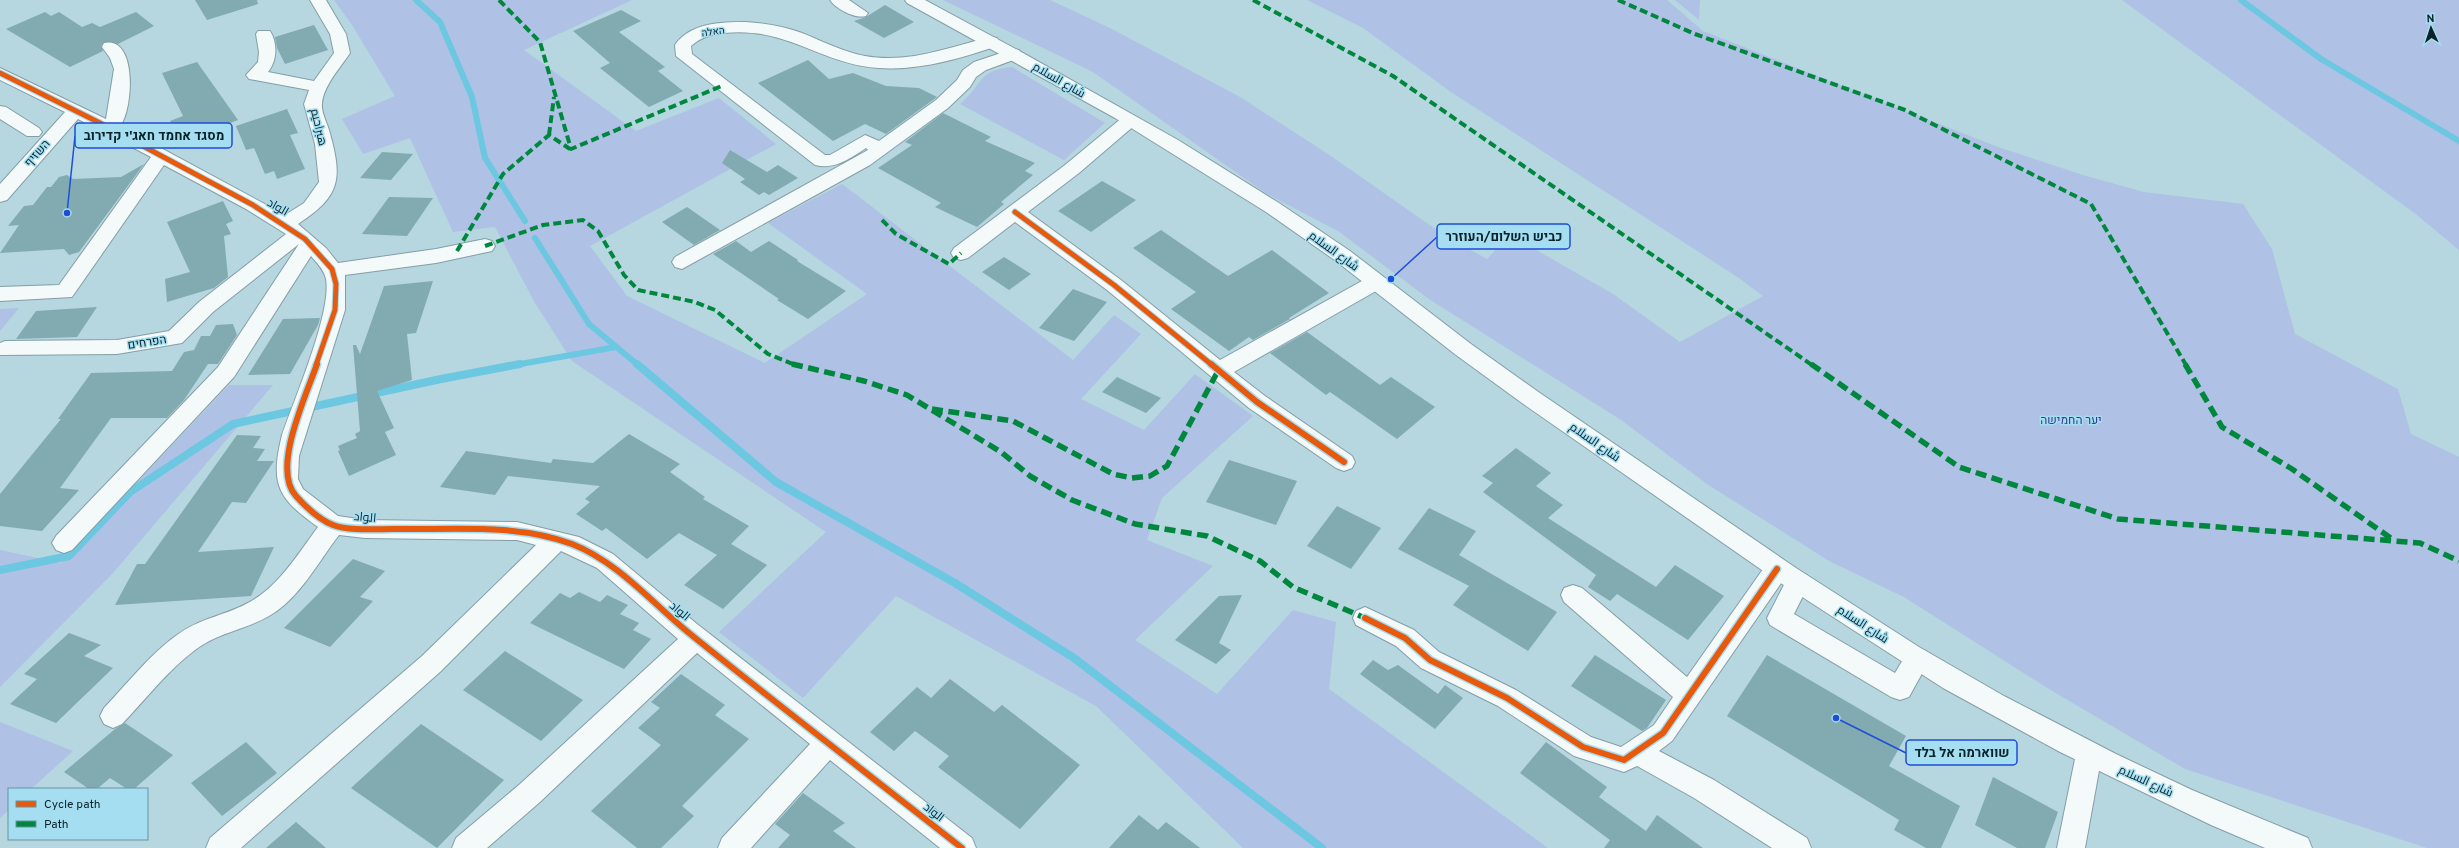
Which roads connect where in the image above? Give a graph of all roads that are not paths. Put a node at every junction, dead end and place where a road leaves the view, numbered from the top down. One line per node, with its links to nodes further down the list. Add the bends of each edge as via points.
1 (318, 0): 10 (street, هبراحيم, via 338,34 342,53)
2 (838, 0): 4 (street)
3 (913, 0): 6 (street, شارع السلام)
4 (860, 12)
5 (264, 34): 10 (street, via 268,54 266,64 255,75)
6 (991, 42): 8 (street, شارع السلام); 16 (street, האלה, via 950,55 879,63 840,56 782,32 719,28 705,30 686,39 682,45 684,56 820,161 834,160 865,141)
7 (110, 47): 14 (street, via 118,57 122,69 117,118)
8 (1013, 54): 13 (street, شارع السلام); 16 (street, via 980,66 969,74 964,83 942,104)
9 (0, 72): 11 (street, الواد)
10 (319, 87): 20 (street, هبراحيم, via 313,104 324,144 328,182)
11 (76, 110): 14 (street, الواد); 18 (street, השזיף)
12 (0, 111): 15 (street)
13 (1129, 121): 19 (street); 25 (street, شارع السلام, via 1275,209)
14 (108, 128): 17 (street, الواد)
15 (33, 132)
16 (881, 149): 23 (street, via 864,161)
17 (162, 155): 20 (street, الواد); 26 (street, via 65,292)
18 (0, 196)
19 (1015, 212): 22 (street); 28 (street, via 1114,285)
20 (297, 234): 24 (street, الواد, via 321,255); 27 (street, הפרחים, via 206,307 174,338 117,347); 32 (street, via 218,382)
21 (485, 246): 24 (street, via 436,256)
22 (961, 253)
23 (682, 262)
24 (333, 270): 30 (street, الواد, via 337,291 335,310 293,435 287,479 295,495)
25 (1376, 282): 28 (street); 33 (street, شارع السلام, via 1483,364)
26 (0, 294)
27 (5, 350)
28 (1218, 371): 29 (street, via 1257,402)
29 (1344, 462)
30 (333, 525): 31 (street, الواد, via 365,529 517,531); 40 (street, via 281,592 270,602 254,614 199,634 176,650)
31 (557, 540): 37 (street, الواد, via 605,561); 44 (street, via 431,664)
32 (64, 543)
33 (1777, 569): 34 (street, شارع السلام); 39 (street)
34 (1798, 582): 38 (street, شارع السلام); 38 (street, via 1779,618 1900,689)
35 (1573, 595): 39 (street)
36 (1365, 618): 42 (street, via 1405,638 1430,660 1507,698 1583,747 1624,760)
37 (696, 638): 41 (street, الواد); 45 (street, via 530,793)
38 (1917, 659): 43 (street, شارع السلام)
39 (1690, 695): 42 (street, via 1663,733)
40 (113, 716)
41 (829, 743): 46 (street); 47 (street, الواد)
42 (1636, 752): 48 (street, via 1704,789)
43 (2090, 754): 49 (street); 50 (street, شارع السلام, via 2191,802)
44 (220, 848)
45 (466, 848)
46 (732, 848)
47 (962, 848)
48 (1797, 848)
49 (2071, 848)
50 (2298, 848)

